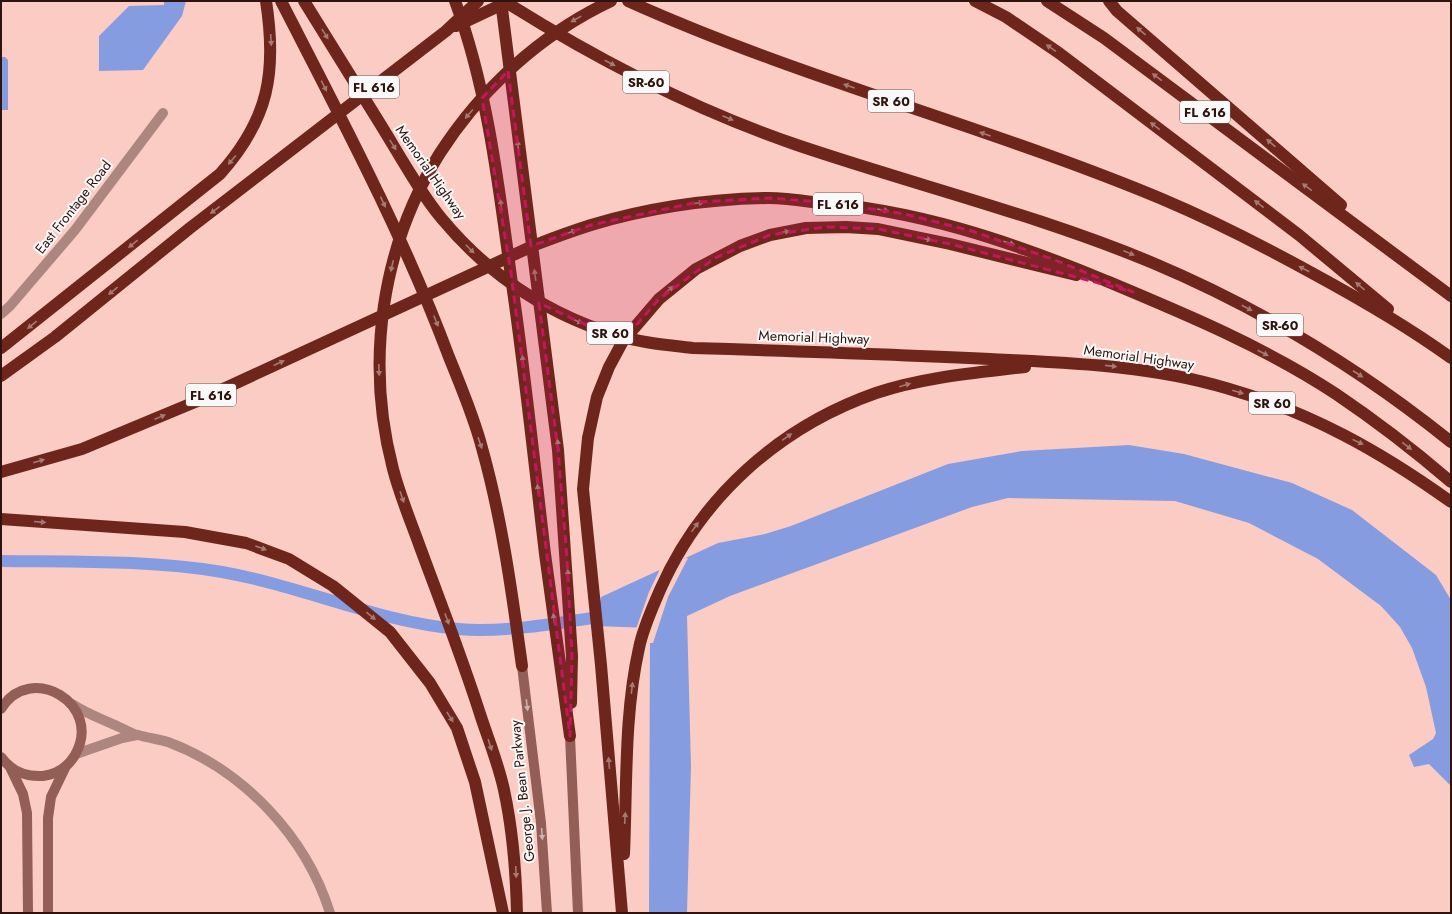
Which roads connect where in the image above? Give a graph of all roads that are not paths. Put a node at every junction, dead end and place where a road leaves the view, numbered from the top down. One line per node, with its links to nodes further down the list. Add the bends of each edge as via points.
1 (266, 1): 21 (highway, one-way to 21, via 271,49 269,82 255,127 234,158 220,174)
2 (281, 1): 30 (highway, one-way to 30, via 374,182 414,267 482,447 500,528)
3 (304, 1): 23 (highway, Memorial Highway / SR 60, one-way to 23, via 441,218 499,276 544,306 616,336 686,347)
4 (455, 1): 34 (highway, one-way to 4, via 496,170 470,49)
5 (478, 1): 14 (highway)
6 (501, 1): 34 (highway, one-way to 6, via 572,656 558,450)
7 (504, 1): 25 (highway, SR-60, one-way to 25, via 647,82 745,125 1092,240 1190,280 1279,324 1334,358 1398,400)
8 (509, 1): 14 (highway, FL 616)
9 (611, 1): 42 (highway, one-way to 42, via 566,25 536,47 497,82 465,118 426,176 394,254 382,306 379,355 380,395 385,432 394,471 474,694 504,789 515,858)
10 (628, 1): 20 (highway, SR 60, one-way to 10, via 1328,281 1233,231 1163,199 759,54 684,26)
11 (975, 1): 20 (highway, one-way to 11, via 1223,176 1059,53 1006,17)
12 (1047, 1): 16 (highway, FL 616, one-way to 12, via 1104,38)
13 (1110, 1): 16 (highway, one-way to 13, via 1336,199 1117,11)
14 (446, 31): 24 (highway, FL 616, one-way to 24, via 190,228 55,337)
15 (163, 113): 19 (street, East Frontage Road, via 75,230)
16 (1361, 227): 18 (highway, FL 616)
17 (1133, 292): 26 (highway, FL 616, one-way to 17, via 82,449 196,402 535,245 591,225 698,202 770,198 832,203 905,214 972,231 1055,260); 27 (highway, FL 616, one-way to 27, via 1216,329 1336,394); 45 (highway, one-way to 17, via 583,489 584,463 597,397 623,341 641,318 680,280 715,258 770,235 806,228 878,230 950,244 1099,281)
18 (1451, 296)
19 (1, 314)
20 (1434, 346): 22 (highway, SR 60)
21 (1, 348)
22 (1451, 358)
23 (1072, 363): 28 (highway, Memorial Highway / SR 60, one-way to 28, via 1169,374 1265,400 1365,445); 45 (highway, one-way to 23, via 630,704 639,646 674,560 707,510 735,479 797,430 829,412 875,393 958,375)
24 (1, 376)
25 (1451, 442)
26 (1, 472)
27 (1451, 482)
28 (1451, 502)
29 (1, 519): 41 (highway, one-way to 41, via 185,532 246,543 290,559 333,586 390,632 430,684 457,728 475,782)
30 (522, 666): 43 (street, George J. Bean Parkway, one-way to 43, via 541,823)
31 (72, 704): 32 (street, via 53,691 31,688 16,694); 33 (street, via 88,715); 35 (street, via 80,717 82,732 80,747)
32 (2, 706)
33 (137, 735): 35 (street); 40 (street, via 166,742 199,757 225,772 256,797 279,822 303,855)
34 (570, 736): 44 (street)
35 (76, 754): 37 (street)
36 (4, 762): 37 (street, via 22,774 35,776 49,775); 38 (street, via 23,794 27,813)
37 (65, 768): 39 (street, via 51,797 48,818)
38 (28, 913)
39 (48, 913)
40 (330, 913)
41 (503, 913)
42 (517, 913)
43 (547, 913)
44 (578, 913)
45 (622, 913)

